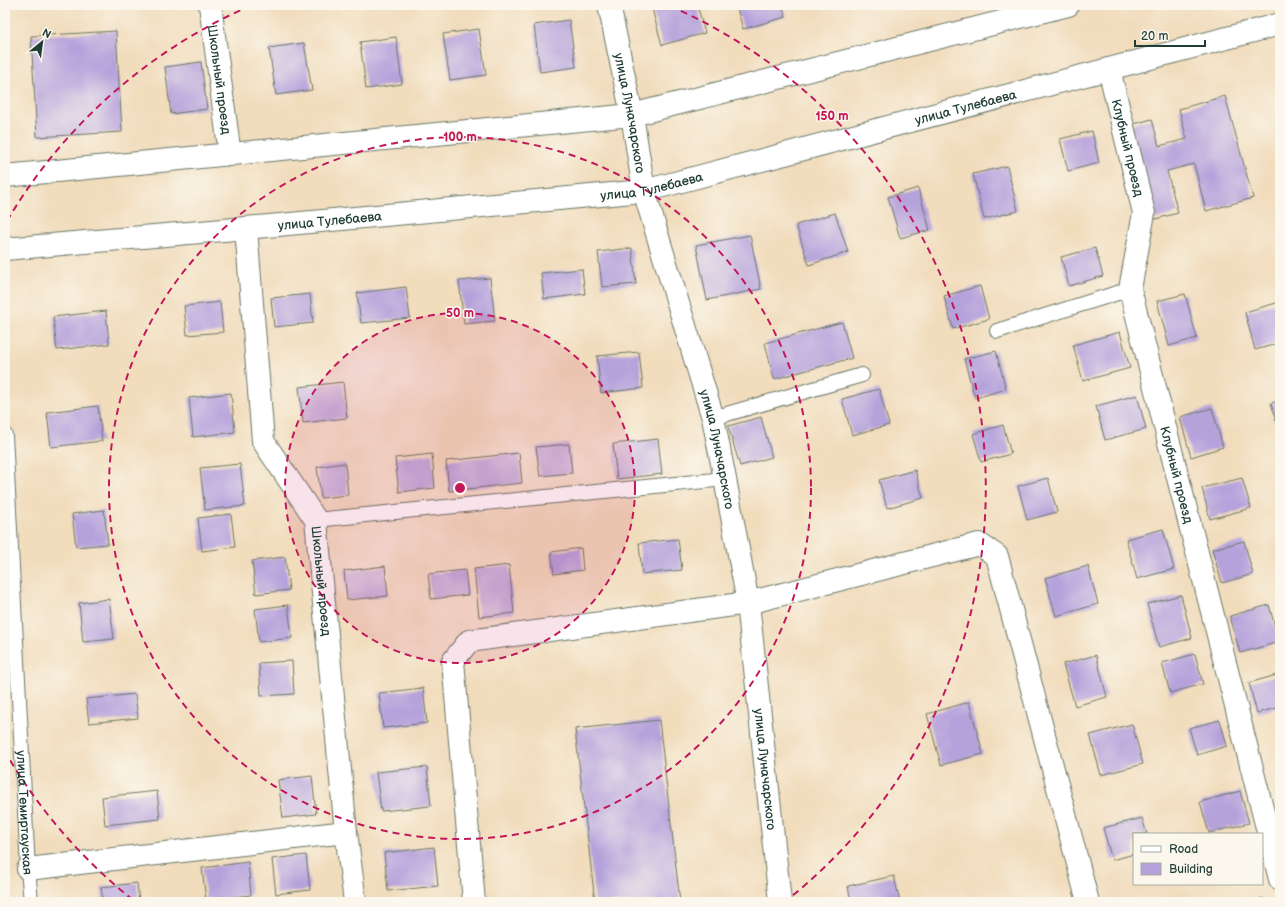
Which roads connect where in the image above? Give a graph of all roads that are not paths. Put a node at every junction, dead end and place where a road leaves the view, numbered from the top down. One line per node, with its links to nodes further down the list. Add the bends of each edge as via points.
1 (210, 5): 9 (street, Школьный проезд)
2 (609, 5): 8 (street, улица Луначарского)
3 (1068, 5): 8 (street)
4 (1278, 5): 5 (street)
5 (1280, 13)
6 (1280, 24): 7 (street, улица Тулебаева)
7 (1109, 69): 11 (street, улица Тулебаева); 14 (street, Клубный проезд, via 1144,212)
8 (632, 115): 9 (street); 11 (street, улица Луначарского)
9 (230, 155): 10 (street)
10 (5, 176)
11 (644, 191): 12 (street, улица Тулебаева); 17 (street, улица Луначарского)
12 (246, 228): 13 (street, улица Тулебаева); 20 (street, Школьный проезд, via 263,441)
13 (5, 249)
14 (1130, 289): 15 (lane); 24 (street, Клубный проезд)
15 (997, 331)
16 (862, 375): 17 (lane)
17 (713, 418): 19 (street, улица Луначарского)
18 (5, 435): 23 (lane, улица Темиртауская)
19 (725, 479): 20 (lane); 21 (street, улица Луначарского)
20 (316, 520): 22 (street, Школьный проезд)
21 (748, 603): 27 (street, via 469,641 453,661); 28 (street, улица Луначарского); 29 (street, via 979,544 996,556)
22 (346, 832): 23 (street); 26 (street, Школьный проезд)
23 (28, 869): 25 (lane, улица Темиртауская)
24 (1280, 879)
25 (31, 902)
26 (355, 902)
27 (474, 902)
28 (780, 902)
29 (1088, 902)

